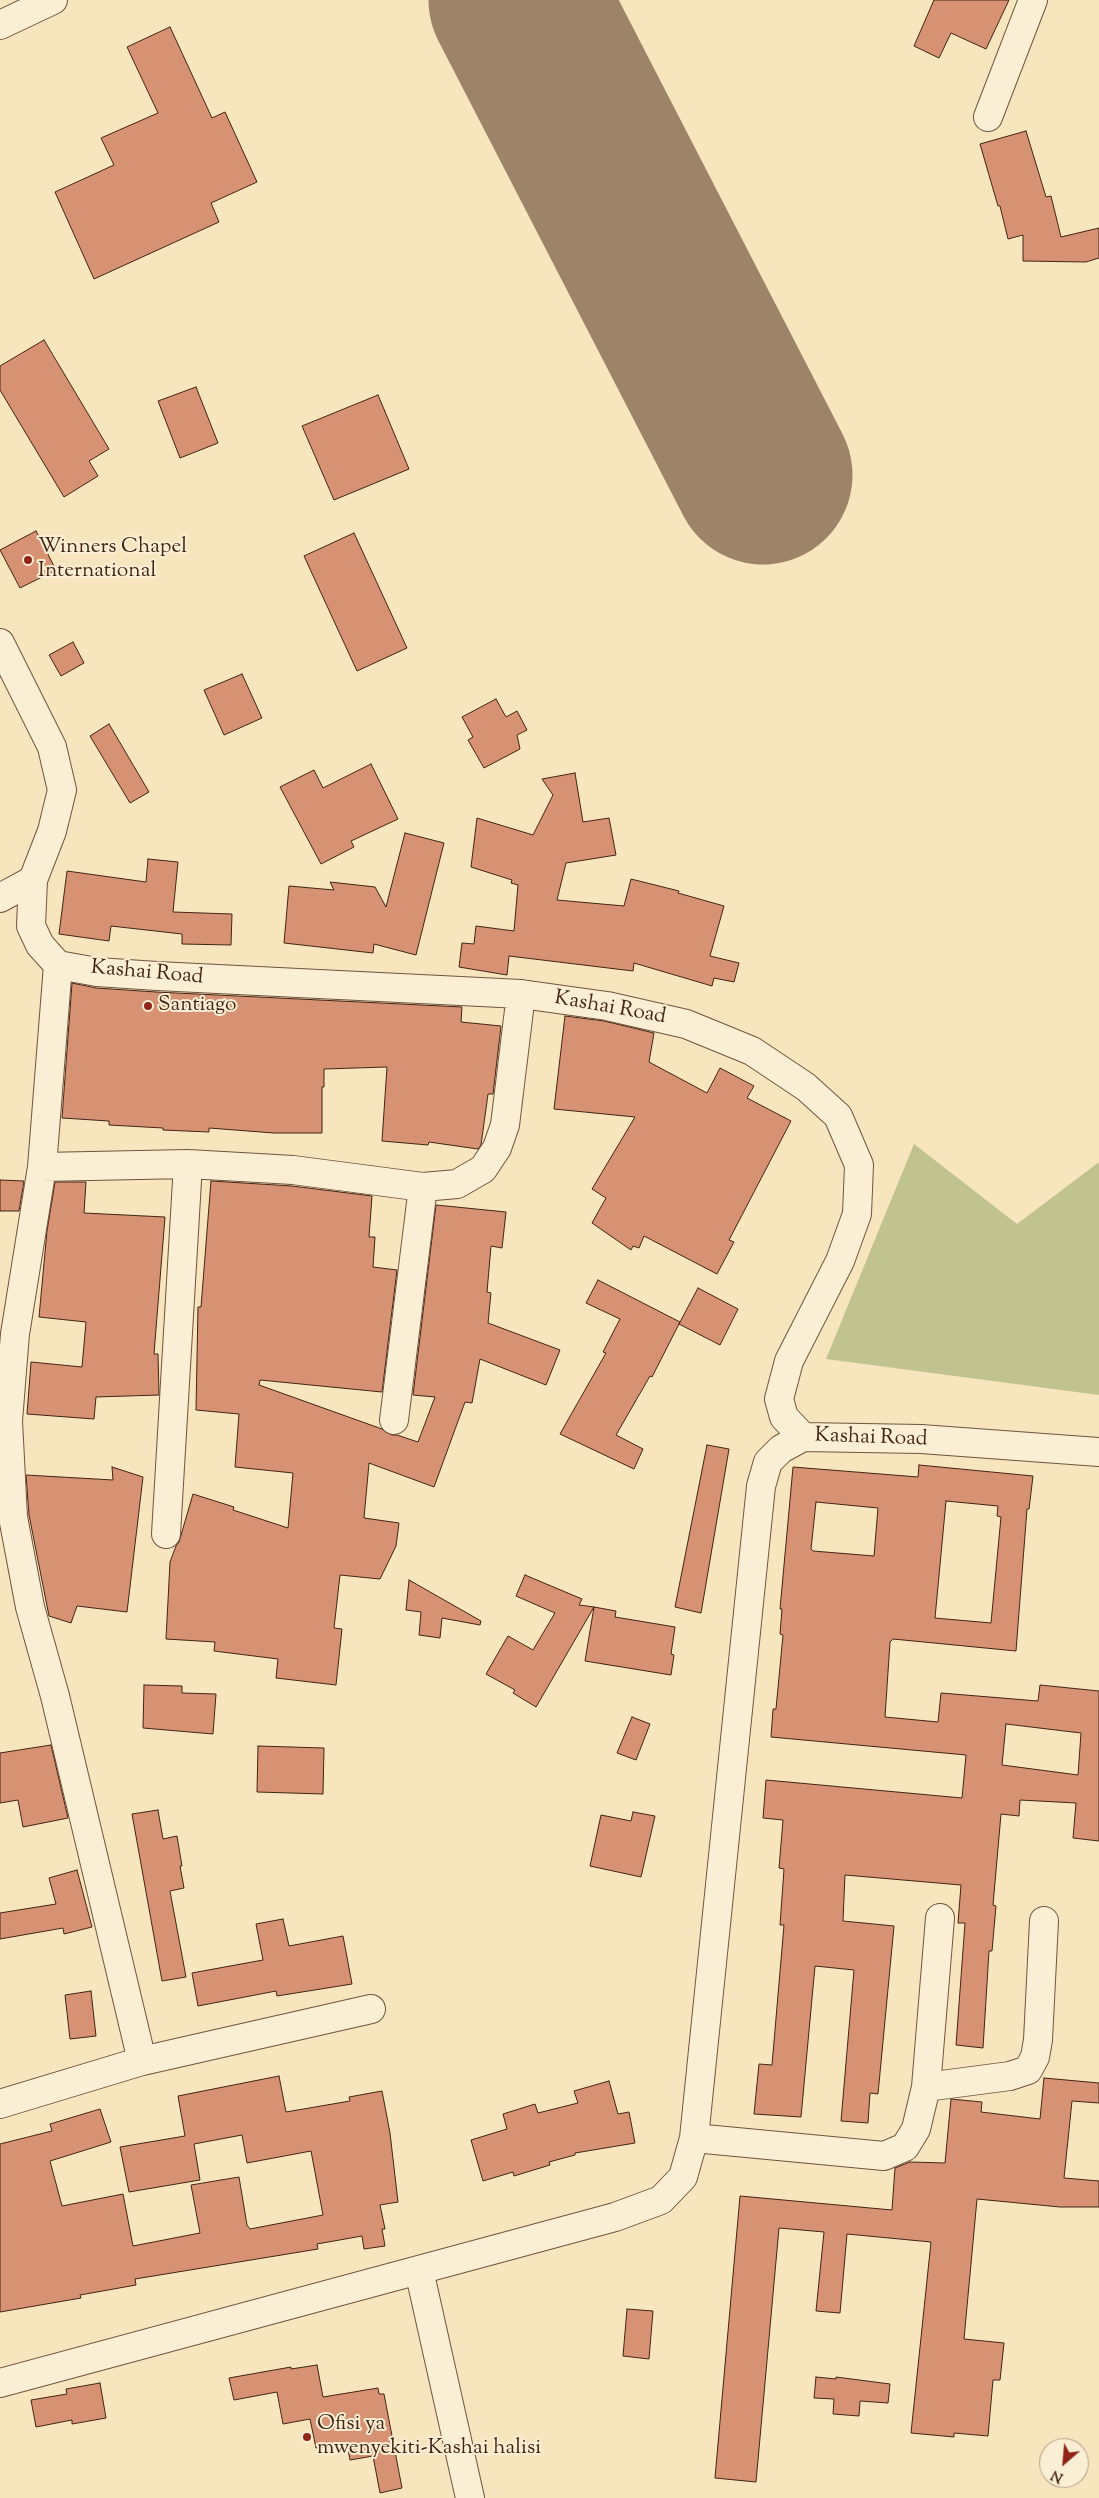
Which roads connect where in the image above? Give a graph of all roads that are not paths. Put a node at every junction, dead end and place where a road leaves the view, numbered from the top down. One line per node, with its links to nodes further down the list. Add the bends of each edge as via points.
1 (53, 0): 3 (street)
2 (1033, 0): 4 (street)
3 (0, 25)
4 (988, 117)
5 (0, 643): 6 (street)
6 (8, 675): 7 (street, via 52,747 62,790 52,832)
7 (33, 880): 8 (street); 9 (street, via 31,926 40,945)
8 (0, 898)
9 (58, 965): 10 (street, Kashai Road, via 98,972 157,976); 12 (street)
10 (521, 994): 13 (street, via 505,1126 497,1148 483,1169 457,1184); 15 (street, Kashai Road, via 607,1006 686,1024 752,1051 806,1087 838,1116 860,1166 857,1214 840,1261 789,1361 779,1399 784,1417)
11 (188, 1164): 12 (street); 13 (street, via 293,1170); 17 (street)
12 (42, 1167): 21 (street, via 15,1334 8,1421 13,1517 30,1607 55,1696)
13 (423, 1187): 14 (street)
14 (394, 1420)
15 (803, 1437): 16 (street, Kashai Road, via 921,1439); 24 (street, via 781,1449 768,1462 761,1486)
16 (1099, 1452)
17 (166, 1534)
18 (940, 1918): 22 (street)
19 (1044, 1921): 22 (street, via 1038,2040 1035,2057 1028,2070 1010,2076)
20 (370, 2009): 21 (street)
21 (142, 2061): 23 (street)
22 (926, 2087): 24 (street, via 916,2129 905,2147 884,2156)
23 (0, 2104)
24 (694, 2138): 25 (street, via 683,2177 661,2200 615,2217)
25 (419, 2270): 26 (street); 27 (street)
26 (0, 2383)
27 (470, 2498)

